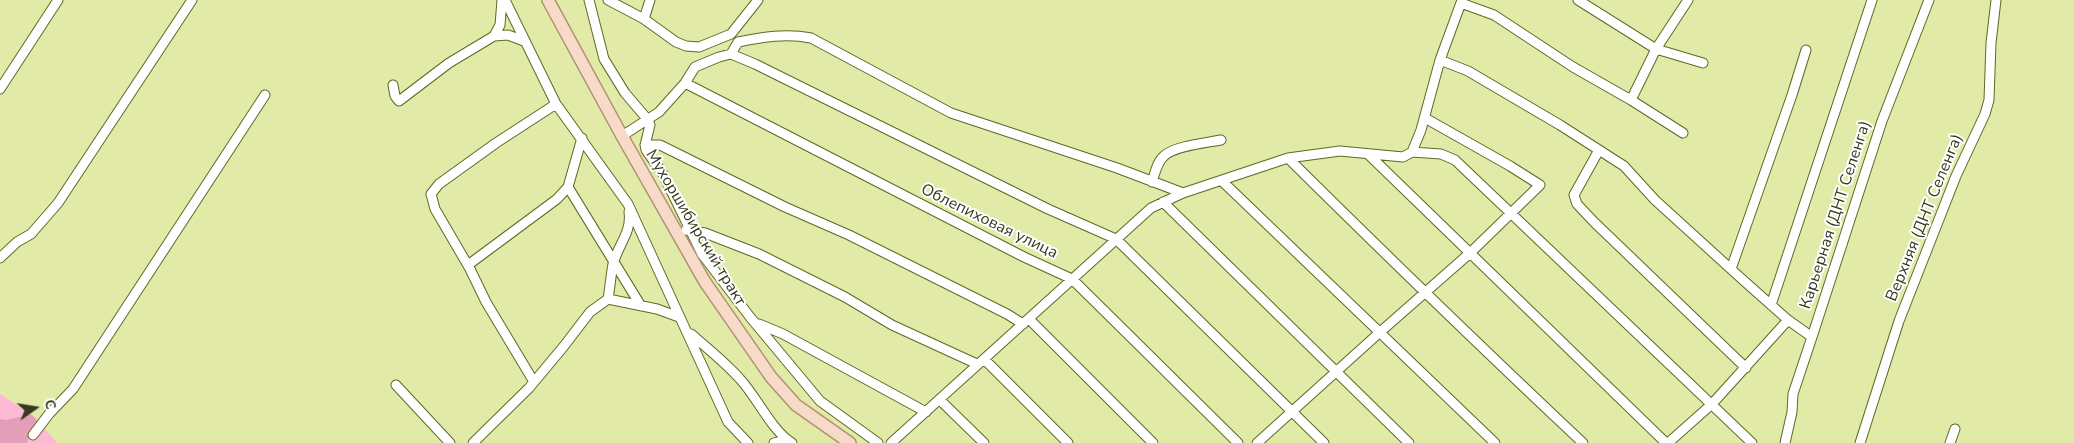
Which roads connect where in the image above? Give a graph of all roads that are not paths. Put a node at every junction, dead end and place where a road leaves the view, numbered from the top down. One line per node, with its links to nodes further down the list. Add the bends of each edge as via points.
1 (58, 0): 27 (street)
2 (192, 0): 52 (street, via 58,203 31,234)
3 (503, 0): 17 (street, via 500,26); 18 (street)
4 (548, 0): 34 (main road, Мухоршибирский тракт)
5 (589, 0): 32 (street, via 604,59 625,94)
6 (608, 0): 15 (street)
7 (650, 0): 15 (street)
8 (758, 0): 16 (street)
9 (1578, 0): 20 (street)
10 (1688, 0): 20 (street)
11 (1872, 0): 59 (street)
12 (1929, 0): 67 (street, Карьерная (ДНТ Селенга), via 1882,121)
13 (1996, 0): 99 (street, Верхняя (ДНТ Селенга), via 1991,80 1985,114 1956,176 1899,321)
14 (1462, 2): 23 (street); 29 (street, via 1494,15)
15 (644, 19): 16 (street, via 686,46 698,47)
16 (731, 34): 19 (street)
17 (494, 36): 18 (street, via 508,35); 26 (street, via 449,63 399,101)
18 (524, 41): 30 (street)
19 (738, 42): 22 (street); 43 (street, via 795,35 811,38 951,113)
20 (1656, 49): 24 (street); 29 (street)
21 (1806, 50): 55 (street)
22 (731, 54): 25 (street, via 695,67); 50 (street)
23 (1440, 60): 31 (street); 38 (street, via 1468,71)
24 (1703, 63)
25 (685, 83): 32 (street); 56 (street, Облепиховая улица, via 1015,253)
26 (393, 85)
27 (0, 88)
28 (264, 95): 78 (street, via 73,389)
29 (1630, 100): 33 (street)
30 (556, 104): 35 (street); 54 (street, via 439,184 431,194 435,209)
31 (1425, 118): 39 (street); 48 (street, via 1540,185)
32 (648, 120): 34 (street); 37 (street, via 650,125)
33 (1683, 133)
34 (622, 136): 49 (main road, Мухоршибирский тракт)
35 (582, 138): 44 (street); 47 (street)
36 (1221, 140): 43 (street, via 1171,151 1158,164)
37 (645, 145): 49 (street, via 663,174); 63 (street, via 660,145 701,164)
38 (1599, 150): 55 (street, via 1624,166 1655,200); 69 (street, via 1574,195 1577,204)
39 (1412, 152): 40 (street, via 1403,157); 48 (street, via 1442,154 1455,160)
40 (1369, 155): 41 (street, via 1340,151); 51 (street)
41 (1288, 158): 42 (street); 57 (street)
42 (1222, 180): 45 (street); 66 (street)
43 (1152, 182): 45 (street)
44 (568, 187): 53 (street); 54 (street, via 558,199)
45 (1183, 193): 46 (street)
46 (1163, 202): 50 (street, via 1151,208); 70 (street)
47 (628, 204): 53 (street, via 628,232); 61 (street)
48 (1512, 213): 51 (street); 74 (street)
49 (683, 231): 64 (street); 68 (street, via 759,254 892,324); 84 (main road, Мухоршибирский тракт, via 705,282 771,377 796,404)
50 (1116, 239): 56 (street); 76 (street)
51 (1470, 253): 57 (street); 96 (street)
52 (0, 258)
53 (614, 263): 58 (street); 60 (street)
54 (468, 265): 71 (street, via 486,302)
55 (1731, 269): 59 (street)
56 (1072, 279): 63 (street); 90 (street, Облепиховая улица)
57 (1427, 292): 66 (street); 95 (street)
58 (608, 299): 60 (street); 71 (street, via 590,312)
59 (1771, 305): 62 (street)
60 (640, 306): 61 (street)
61 (679, 317): 65 (street)
62 (1788, 320): 67 (street); 69 (street)
63 (1026, 322): 68 (street); 89 (street)
64 (757, 323): 75 (street); 85 (street, via 820,401)
65 (688, 332): 79 (street, via 740,378); 82 (street, via 728,422)
66 (1379, 333): 70 (street); 94 (street)
67 (1812, 337): 98 (street, Карьерная (ДНТ Селенга), via 1793,394)
68 (980, 361): 73 (street); 88 (street)
69 (1746, 368): 74 (street)
70 (1337, 373): 76 (street); 93 (street)
71 (534, 382): 81 (street)
72 (396, 385): 80 (street)
73 (940, 400): 75 (street); 87 (street)
74 (1712, 404): 96 (street); 97 (street)
75 (926, 412): 86 (street)
76 (1292, 412): 91 (street); 92 (street)
77 (1955, 429): 100 (street)
78 (33, 435)
79 (789, 441): 83 (street)
80 (450, 443)
81 (472, 443)
82 (748, 443)
83 (774, 443)
84 (850, 443)
85 (878, 443)
86 (891, 443)
87 (984, 443)
88 (1068, 443)
89 (1154, 443)
90 (1238, 443)
91 (1257, 443)
92 (1324, 443)
93 (1409, 443)
94 (1495, 443)
95 (1583, 443)
96 (1667, 443)
97 (1752, 443)
98 (1785, 443)
99 (1860, 443)
100 (1950, 443)

